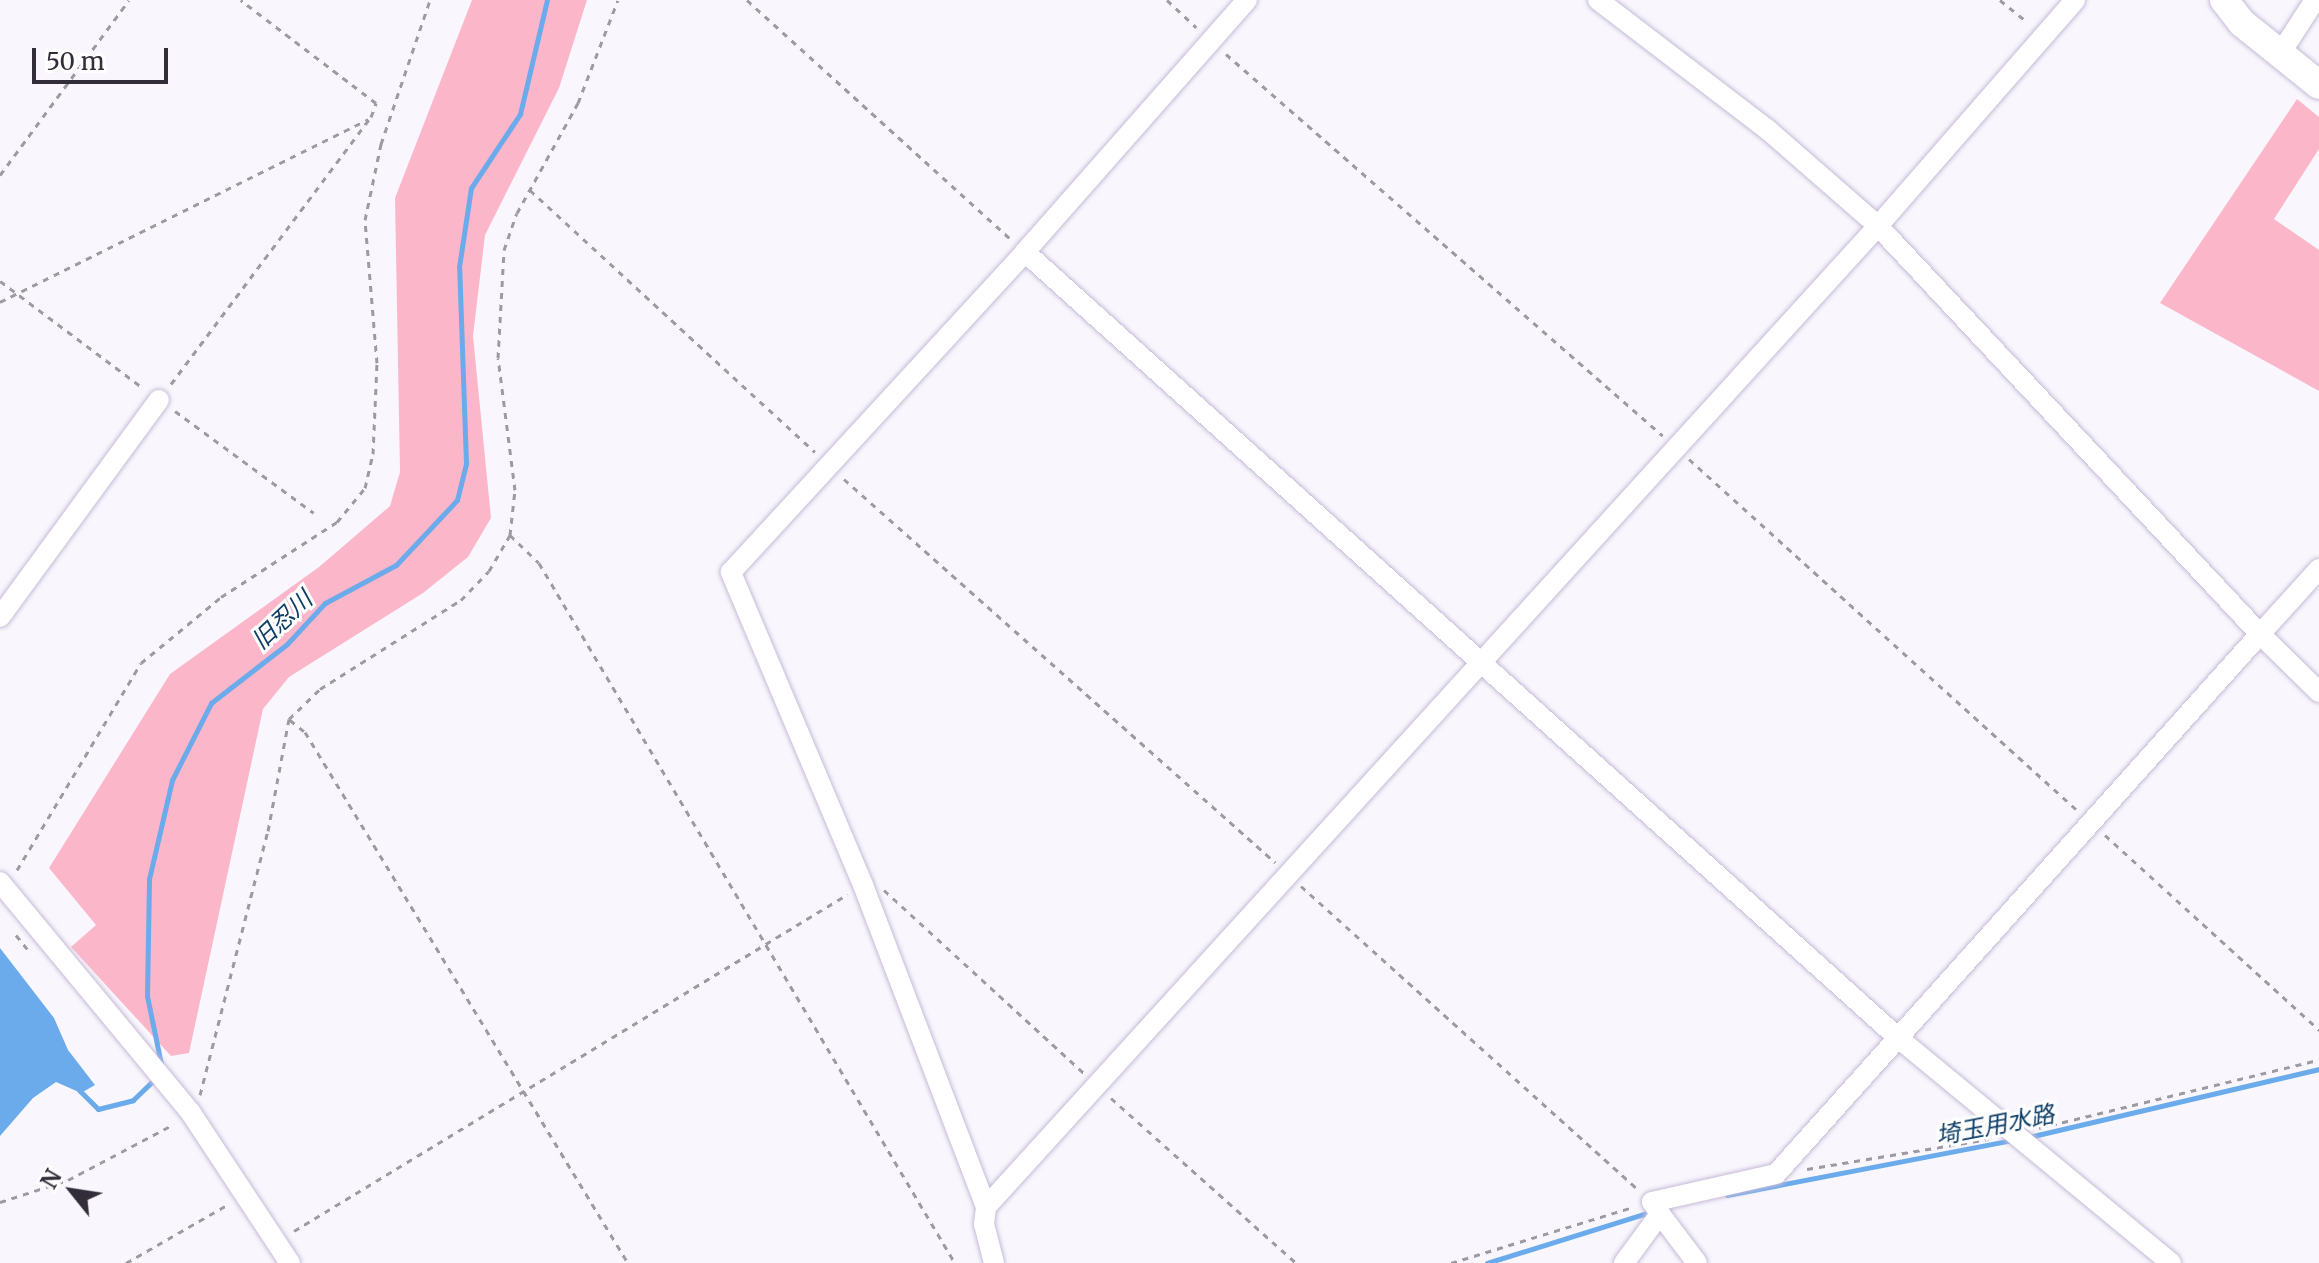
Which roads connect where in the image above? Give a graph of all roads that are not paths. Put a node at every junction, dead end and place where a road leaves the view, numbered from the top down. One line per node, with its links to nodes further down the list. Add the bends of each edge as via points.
1 (1247, 0): 9 (street)
2 (1598, 0): 8 (street, via 1767,129)
3 (2075, 0): 8 (street)
4 (2224, 0): 6 (main road)
5 (2315, 0): 6 (street)
6 (2280, 54): 7 (main road)
7 (2319, 85)
8 (1878, 226): 13 (street); 14 (street)
9 (1025, 252): 14 (street); 18 (street, via 731,572 863,885)
10 (159, 400): 12 (street)
11 (2319, 569): 13 (street)
12 (0, 617)
13 (2260, 634): 15 (street); 17 (street)
14 (1480, 661): 17 (street); 18 (street)
15 (2319, 692)
16 (4, 880): 20 (street, via 191,1113)
17 (1897, 1037): 19 (street, via 1776,1174); 24 (street)
18 (986, 1207): 21 (street, via 984,1224)
19 (1656, 1208): 22 (street); 23 (street)
20 (290, 1263)
21 (994, 1263)
22 (1624, 1263)
23 (1697, 1263)
24 (2171, 1263)

